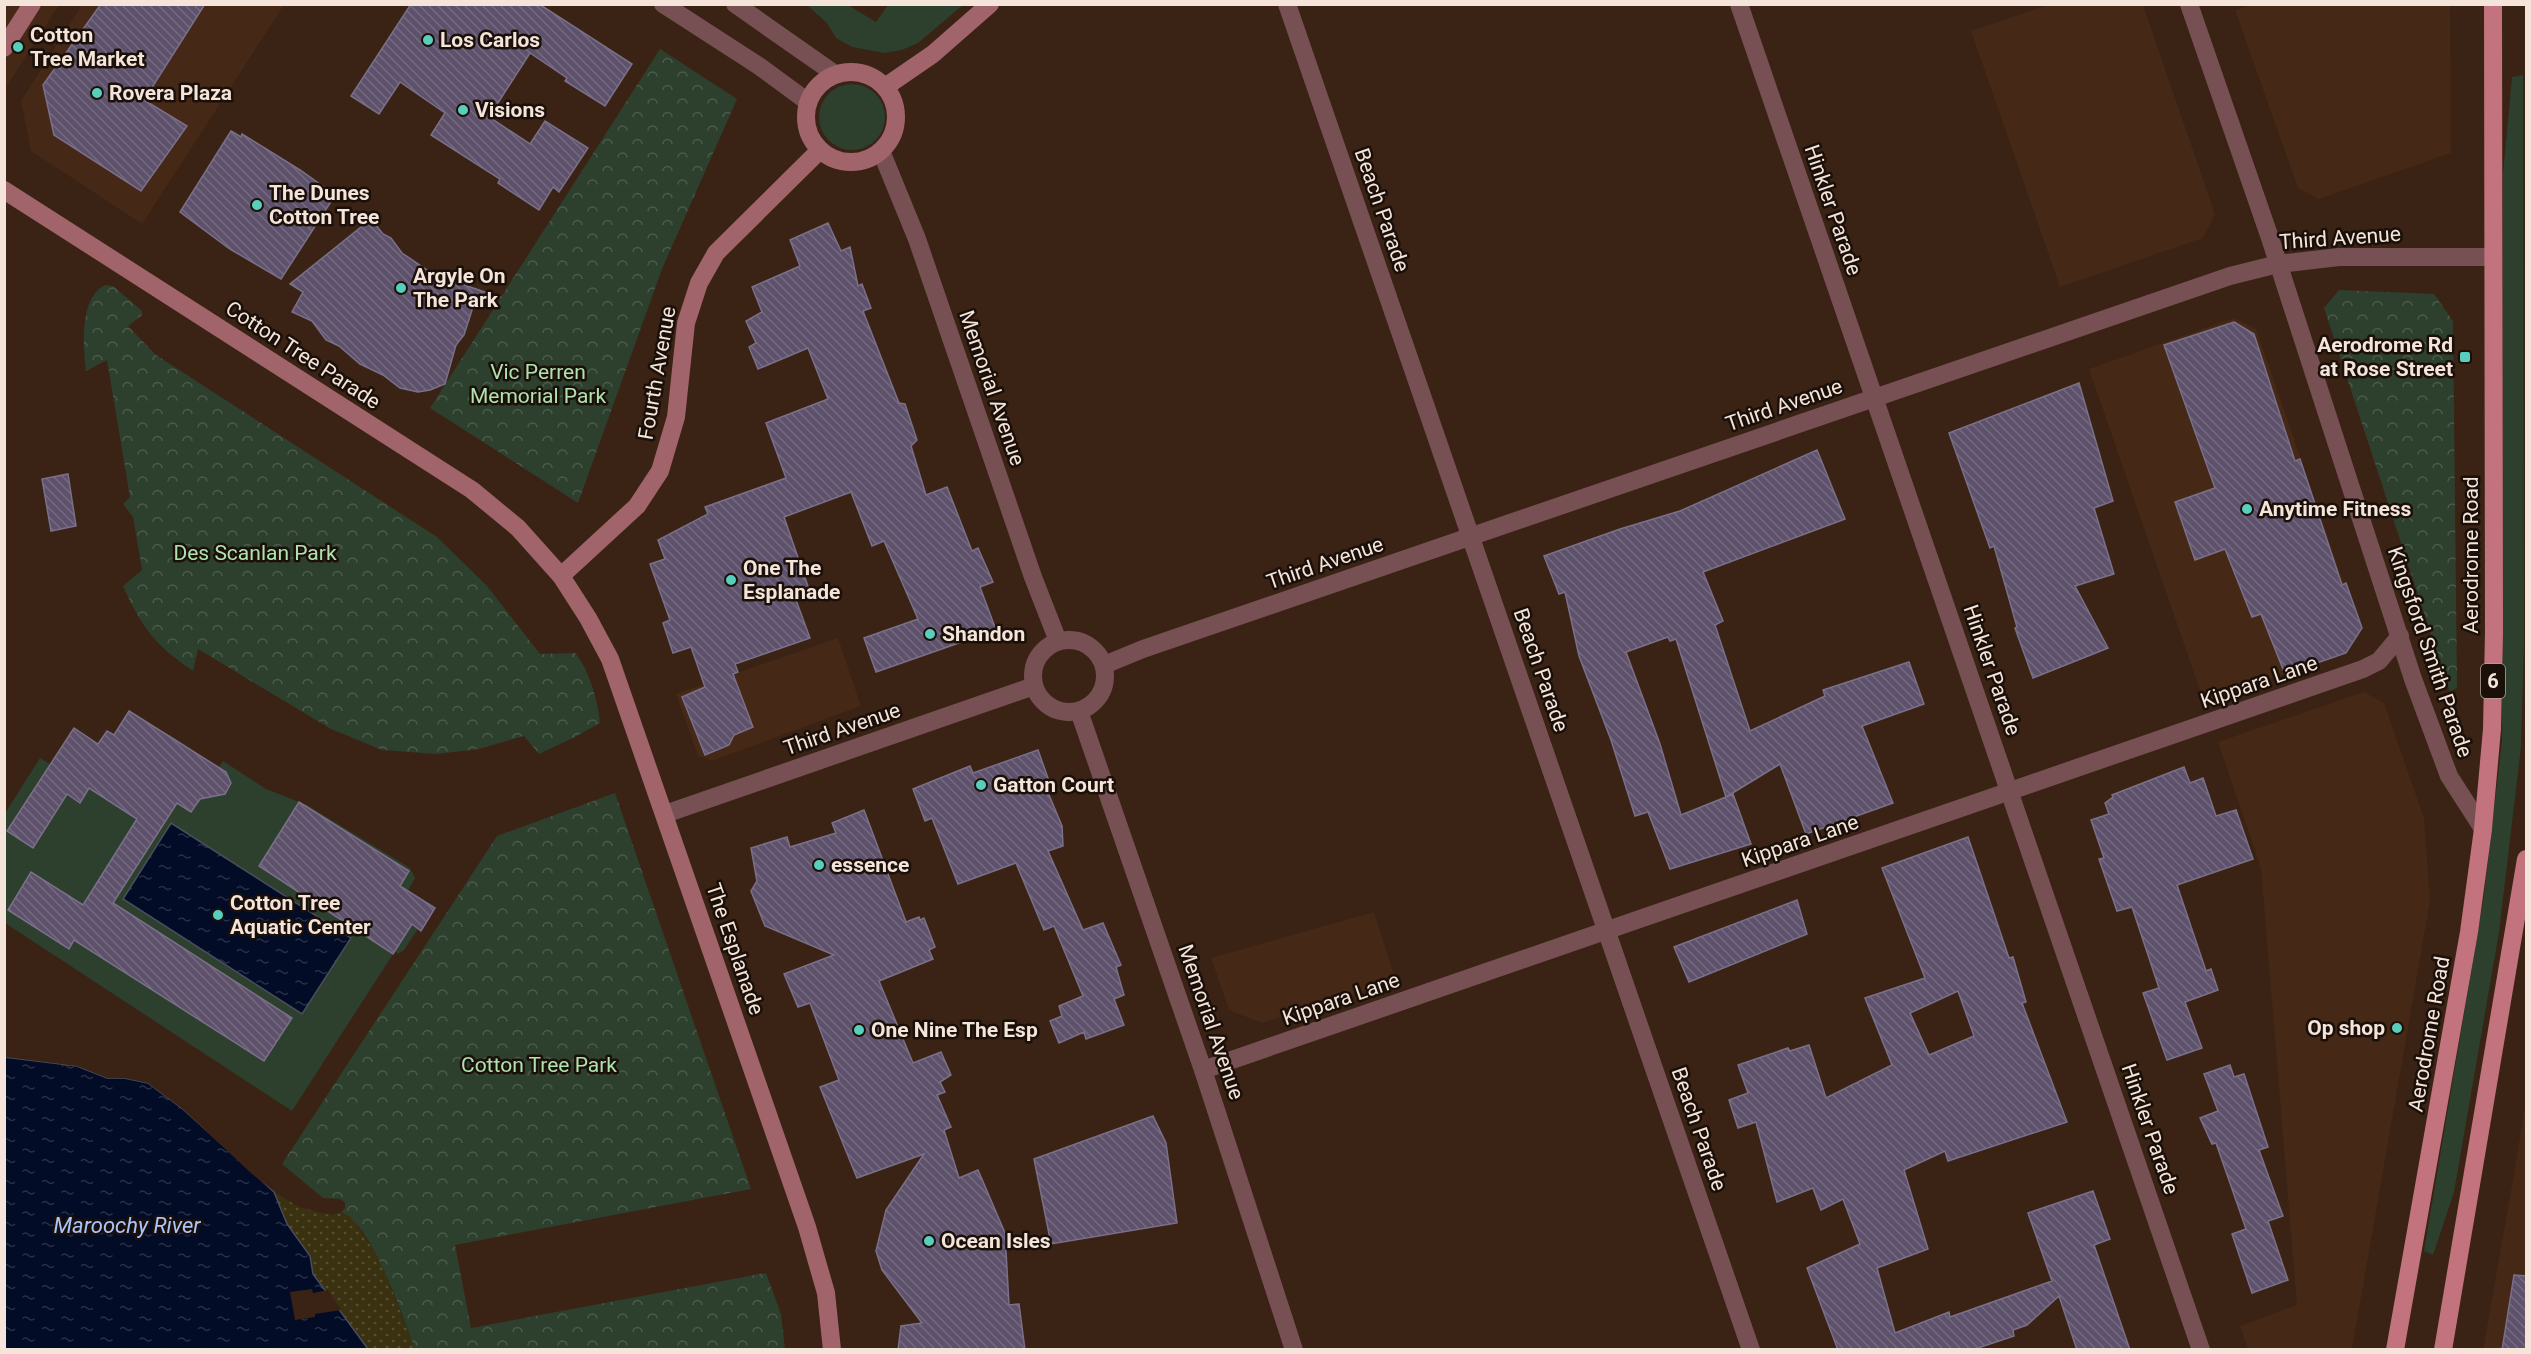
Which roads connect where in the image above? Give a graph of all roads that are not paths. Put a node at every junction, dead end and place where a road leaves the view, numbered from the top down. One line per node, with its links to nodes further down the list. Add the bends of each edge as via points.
1 (32, 4): 9 (street)
2 (663, 4): 12 (street)
3 (735, 4): 10 (street)
4 (990, 4): 11 (street, via 933,54)
5 (1287, 4): 19 (street, Beach Parade)
6 (1739, 4): 18 (street, Hinkler Parade)
7 (2189, 4): 17 (street, Kingsford Smith Parade)
8 (2493, 4): 16 (main road, Aerodrome Road / 6)
9 (4, 48)
10 (835, 74): 11 (street, via 862,73); 12 (street, via 823,81)
11 (885, 87): 14 (street, via 893,99 895,127 890,141)
12 (808, 102): 13 (street, via 807,128)
13 (820, 150): 14 (street, via 843,161 856,162); 20 (street, Fourth Avenue, via 716,253 699,283 686,323 676,417 660,471 637,506)
14 (880, 151): 22 (street, Memorial Avenue, via 917,239)
15 (4, 190): 20 (street, Cotton Tree Parade, via 472,490 518,528)
16 (2493, 257): 17 (street, Third Avenue, via 2339,257); 28 (main road, Aerodrome Road / 6, via 2494,633 2492,729)
17 (2278, 264): 18 (street, Third Avenue, via 2176,293); 21 (street, Kingsford Smith Parade)
18 (1874, 397): 19 (street, Third Avenue); 26 (street, Hinkler Parade)
19 (1472, 537): 23 (street, Third Avenue); 30 (street, Beach Parade)
20 (561, 576): 27 (street, The Esplanade, via 610,659)
21 (2400, 636): 26 (street, Kippara Lane, via 2379,661 2363,669); 28 (street, Kingsford Smith Parade, via 2449,776)
22 (1058, 641): 23 (street, via 1081,641 1099,655); 24 (street, via 1040,654 1033,675)
23 (1104, 665): 25 (street, via 1104,688 1090,706)
24 (1034, 686): 25 (street, via 1047,705 1068,712); 27 (street, Third Avenue)
25 (1079, 711): 31 (street, Memorial Avenue)
26 (2011, 792): 30 (street, Kippara Lane); 35 (street, Hinkler Parade)
27 (665, 814): 32 (street, The Esplanade, via 807,1227 825,1293)
28 (2483, 829): 36 (main road, Aerodrome Road / 6, via 2455,1019)
29 (2526, 859): 37 (main road)
30 (1606, 931): 31 (street, Kippara Lane); 34 (street, Beach Parade)
31 (1203, 1070): 33 (street, Memorial Avenue)
32 (832, 1350)
33 (1294, 1350)
34 (1751, 1350)
35 (2201, 1350)
36 (2396, 1350)
37 (2443, 1350)

